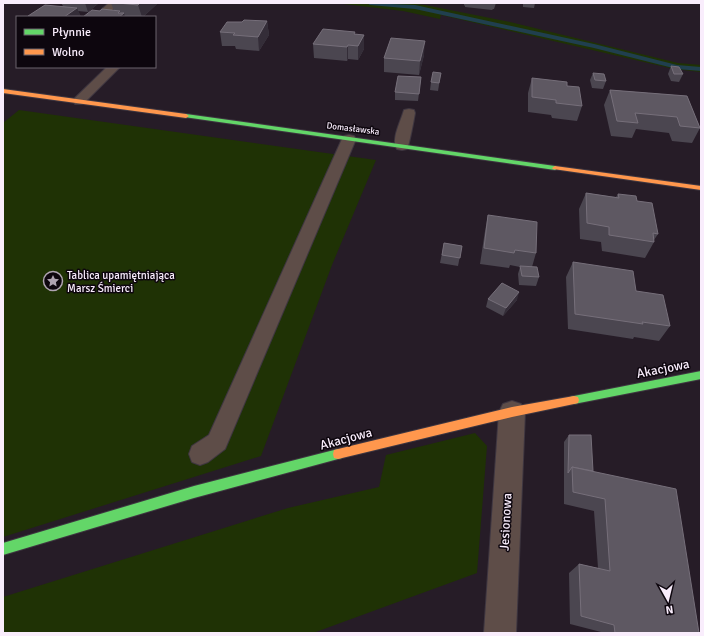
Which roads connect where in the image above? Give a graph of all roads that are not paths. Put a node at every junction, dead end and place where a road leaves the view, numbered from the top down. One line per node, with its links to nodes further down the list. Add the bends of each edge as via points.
1 (115, 3): 2 (lane)
2 (99, 16)
3 (113, 68): 5 (lane)
4 (3, 91): 5 (street, Domasławska)
5 (79, 101): 7 (street, Domasławska)
6 (409, 113): 8 (lane)
7 (350, 139): 8 (street, Domasławska); 12 (lane, via 217,442)
8 (402, 146): 9 (street, Domasławska)
9 (701, 188)
10 (701, 375): 11 (street, Akacjowa)
11 (512, 412): 13 (street, Akacjowa, via 194,492); 14 (street, Jesionowa)
12 (200, 454)
13 (3, 549)
14 (500, 633)

